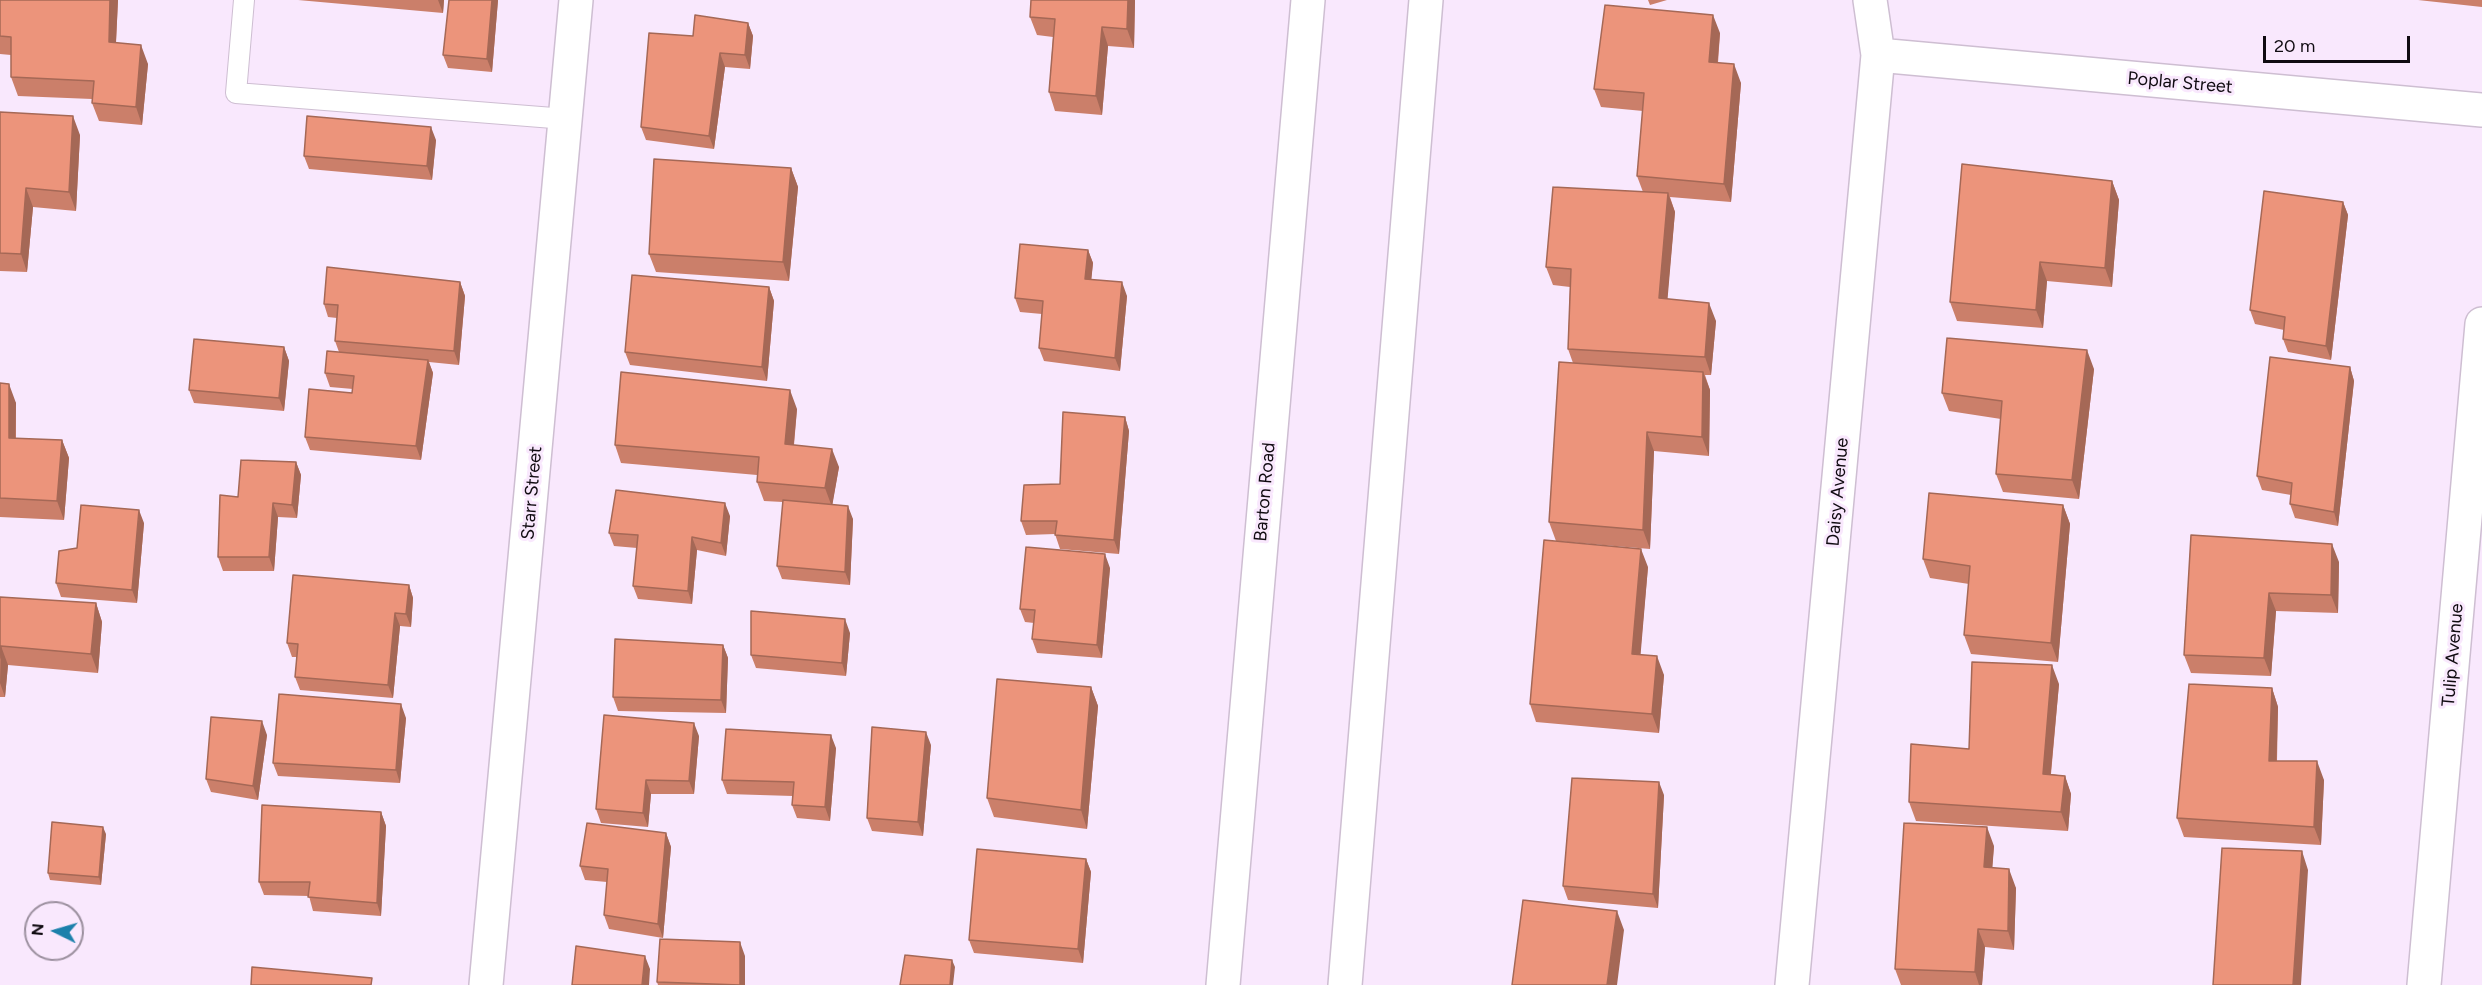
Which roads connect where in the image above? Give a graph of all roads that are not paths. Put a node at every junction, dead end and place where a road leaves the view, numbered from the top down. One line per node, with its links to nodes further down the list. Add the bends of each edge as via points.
1 (244, 0): 8 (lane, via 236,93)
2 (576, 0): 8 (street, Starr Street)
3 (1308, 0): 11 (street, Barton Road)
4 (1426, 0): 12 (street)
5 (1870, 0): 6 (street, Daisy Avenue)
6 (1878, 55): 7 (street, Poplar Street); 13 (street, Daisy Avenue)
7 (2482, 110)
8 (566, 120): 10 (street, Starr Street)
9 (2482, 324): 14 (street, Tulip Avenue)
10 (486, 985)
11 (1223, 985)
12 (1345, 985)
13 (1792, 985)
14 (2424, 985)

